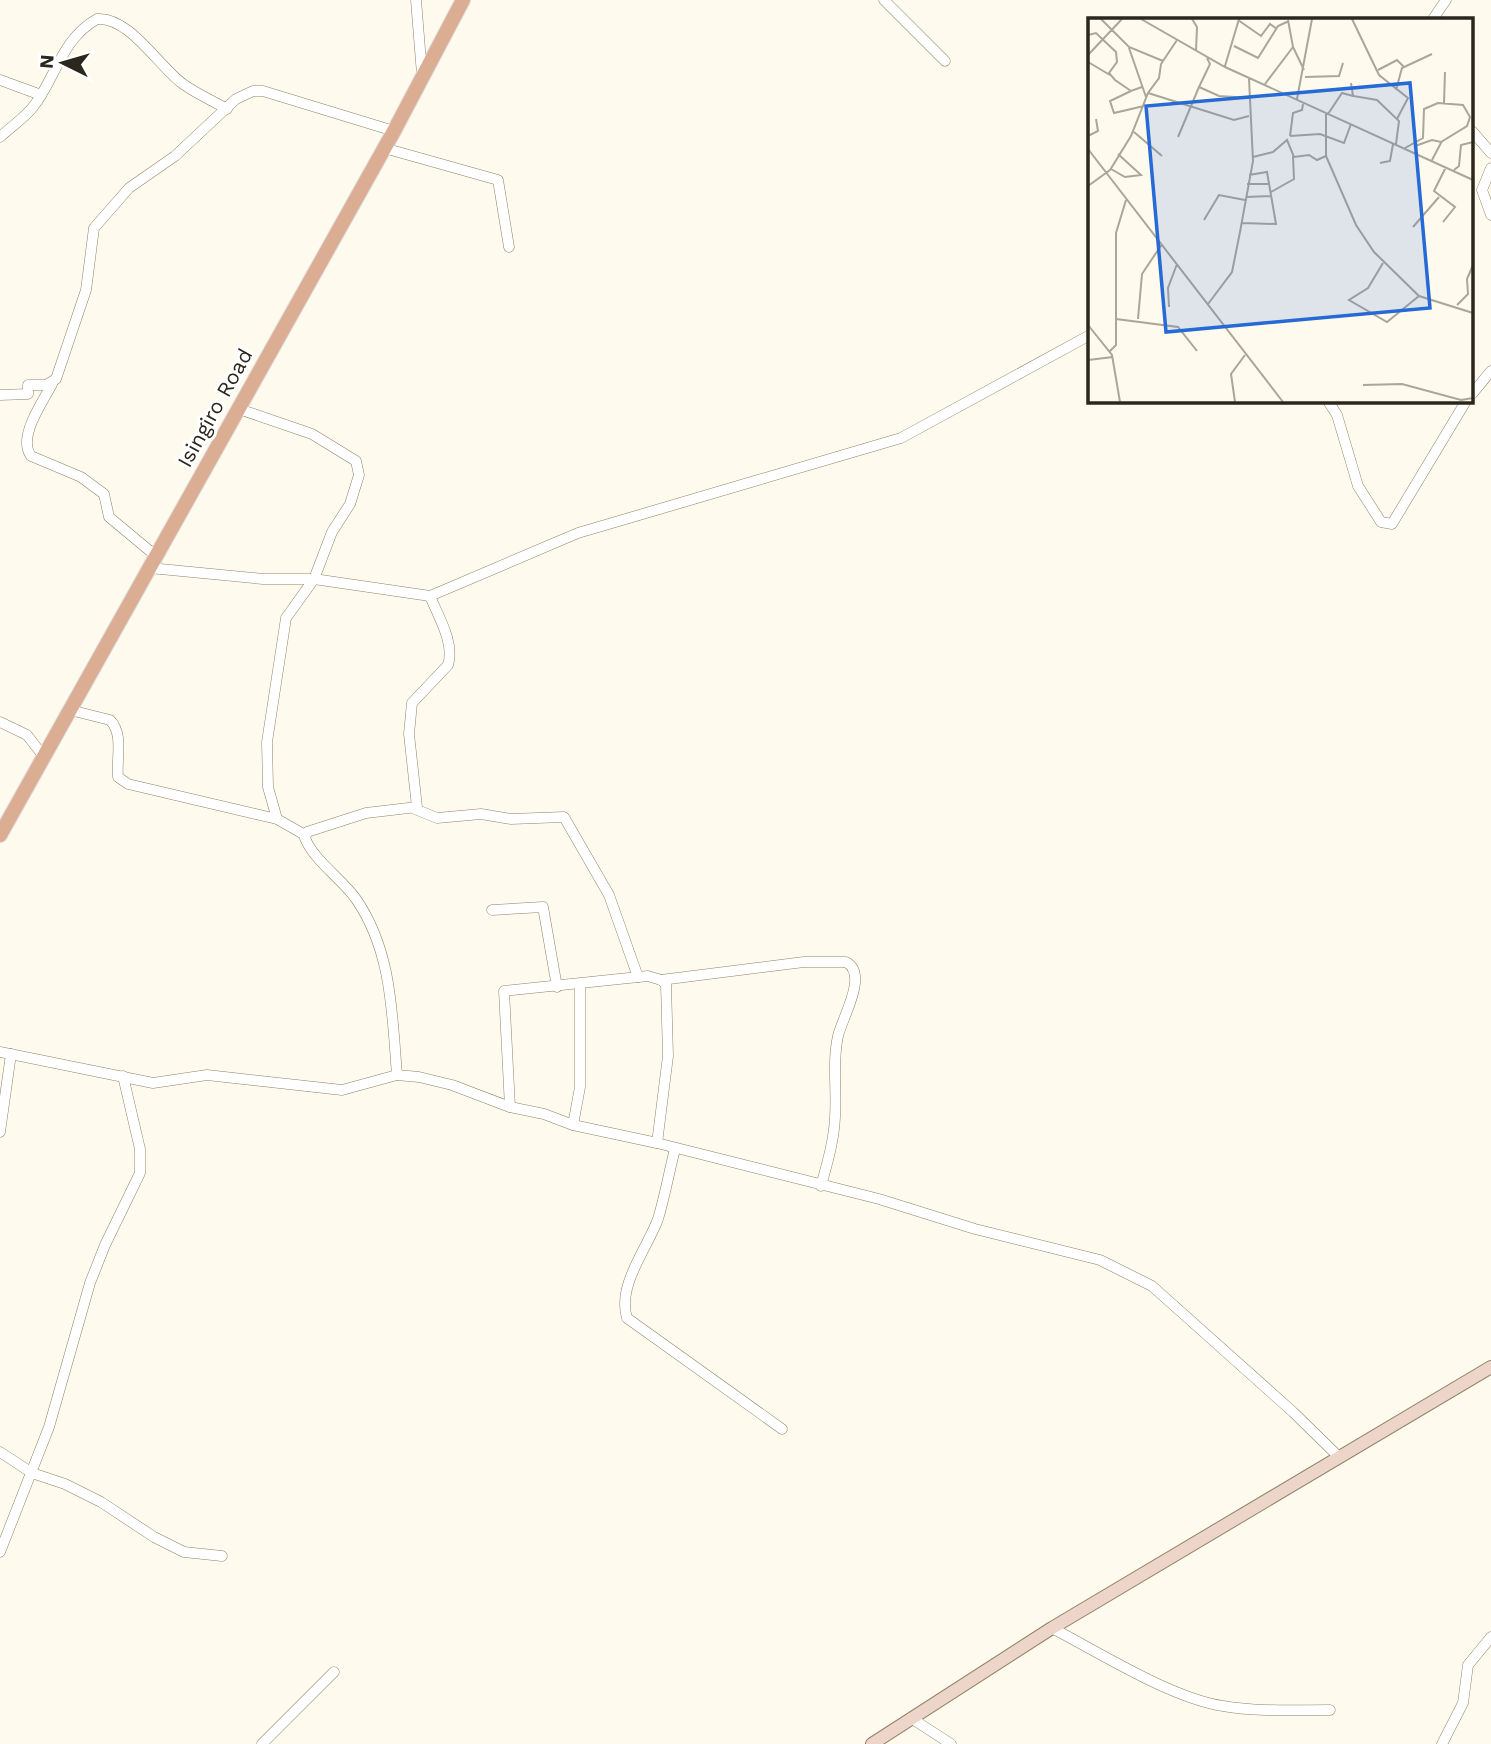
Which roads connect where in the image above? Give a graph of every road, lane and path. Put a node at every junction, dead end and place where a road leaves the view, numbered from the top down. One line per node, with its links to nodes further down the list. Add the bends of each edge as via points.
1 (463, 0): 7 (main road, Isingiro Road)
2 (884, 0): 6 (street)
3 (1446, 0): 5 (street)
4 (414, 1): 7 (street)
5 (1434, 18)
6 (945, 61)
7 (422, 74): 11 (main road, Isingiro Road)
8 (0, 80): 9 (street)
9 (41, 95): 10 (street, via 68,46 90,23 105,19 139,41 185,86); 13 (street)
10 (227, 109): 11 (street, via 245,93 263,91); 21 (street, via 176,156 129,188 94,228 86,290 63,364)
11 (394, 131): 14 (main road, Isingiro Road)
12 (1474, 133): 15 (street)
13 (0, 137)
14 (384, 148): 18 (street, via 498,180); 26 (main road, Isingiro Road)
15 (1491, 153)
16 (1491, 168): 17 (street, via 1482,190)
17 (1491, 215)
18 (509, 247)
19 (1088, 336): 29 (street, via 901,438 578,533)
20 (1491, 371): 22 (street)
21 (52, 384): 23 (street, via 27,385 28,394); 27 (street, via 26,438 27,450 104,494 109,517)
22 (1474, 392)
23 (0, 395)
24 (1329, 402): 25 (street, via 1337,415 1358,486 1381,523 1392,524)
25 (1465, 402)
26 (239, 409): 27 (main road, Isingiro Road); 28 (street, via 312,434 360,468 357,488)
27 (153, 562): 28 (street, via 263,579); 30 (main road, Isingiro Road)
28 (314, 579): 29 (street); 34 (street, via 286,618 273,696 268,787)
29 (430, 596): 33 (street, via 450,657 448,665 412,703 409,734)
30 (70, 710): 32 (main road, Isingiro Road); 34 (street, via 115,724 118,777 128,784)
31 (0, 722): 32 (street, via 27,735)
32 (44, 757): 35 (main road, Isingiro Road)
33 (415, 809): 36 (street, via 366,813); 38 (street, via 437,818 481,814 511,819 564,817 609,895)
34 (277, 818): 36 (street)
35 (0, 835)
36 (305, 835): 43 (street, via 311,848 346,885 377,937 386,970)
37 (492, 910): 41 (street, via 544,907)
38 (638, 977): 39 (street); 40 (street)
39 (661, 980): 48 (street, via 666,984 668,1056); 50 (street, via 804,962 852,965 855,984 834,1056 834,1130)
40 (580, 985): 41 (street); 46 (street, via 580,1087)
41 (557, 987): 45 (street, via 502,993)
42 (5, 1053): 44 (street); 47 (street)
43 (397, 1074): 44 (street, via 342,1090 207,1074 153,1083); 45 (street, via 452,1085)
44 (123, 1076): 55 (street, via 141,1149 140,1174 90,1283)
45 (510, 1107): 46 (street)
46 (573, 1125): 48 (street)
47 (0, 1132)
48 (657, 1143): 49 (street)
49 (675, 1149): 50 (street); 52 (street, via 654,1228 626,1297 627,1318)
50 (821, 1186): 54 (street, via 1081,1255 1138,1277)
51 (1491, 1367): 54 (main road)
52 (782, 1429)
53 (0, 1452): 55 (street)
54 (1338, 1457): 58 (main road)
55 (32, 1473): 56 (street); 57 (street, via 101,1502 184,1552)
56 (0, 1552)
57 (222, 1556)
58 (1052, 1629): 61 (street, via 1154,1681 1209,1703); 62 (main road)
59 (1491, 1637): 66 (street, via 1468,1665 1462,1703)
60 (334, 1672): 63 (street)
61 (1330, 1710)
62 (911, 1718): 64 (main road); 65 (street)
63 (262, 1744)
64 (872, 1744)
65 (951, 1744)
66 (1442, 1744)

